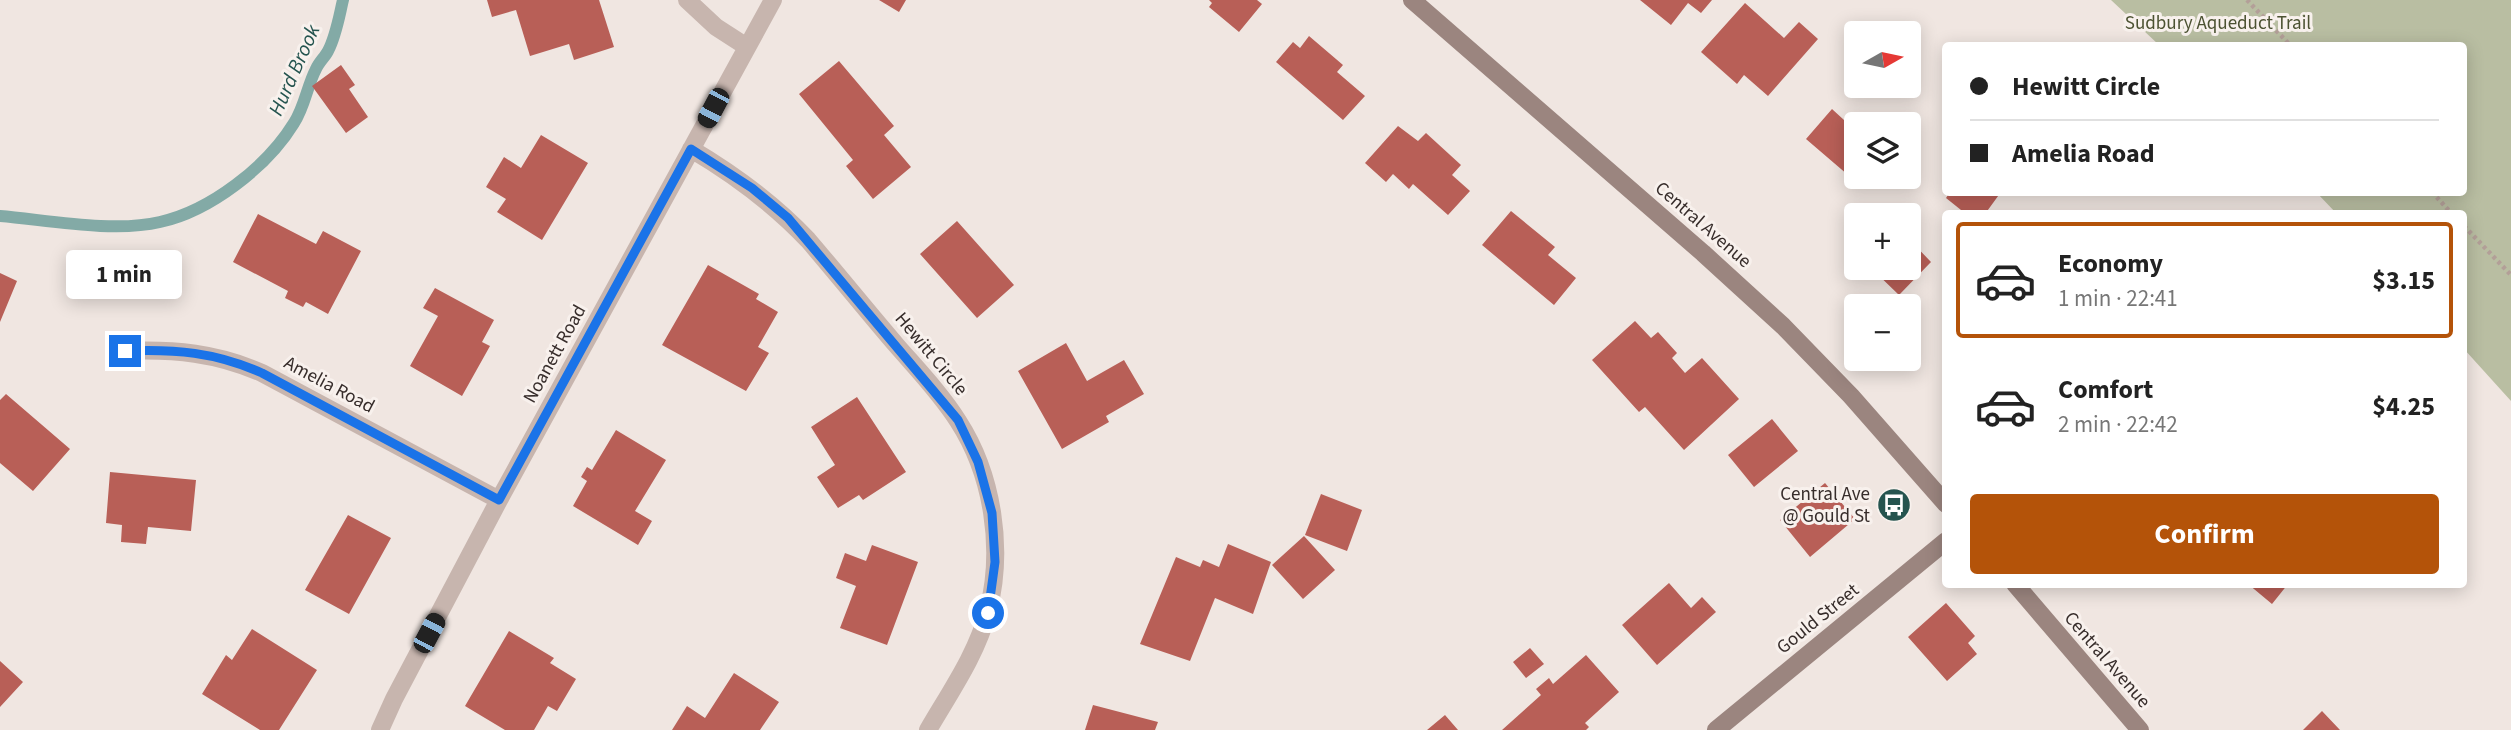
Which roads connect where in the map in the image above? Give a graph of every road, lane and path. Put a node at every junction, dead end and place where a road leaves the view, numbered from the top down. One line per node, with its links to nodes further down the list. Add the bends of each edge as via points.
1 (687, 0): 6 (street)
2 (773, 0): 6 (street, Noanett Road)
3 (1412, 0): 14 (main road, Central Avenue, via 1773,317)
4 (2247, 0): 5 (path)
5 (2287, 42)
6 (747, 47): 7 (street, Noanett Road)
7 (691, 149): 13 (street, Noanett Road); 18 (street, Hewitt Circle, via 752,188 788,218 944,401 969,439 992,513 993,586 978,639)
8 (2436, 196): 9 (path)
9 (2448, 210)
10 (2467, 229): 11 (path)
11 (2511, 275)
12 (125, 351): 13 (street, Amelia Road, via 182,351 235,361)
13 (499, 500): 17 (street, Noanett Road)
14 (1942, 500)
15 (1942, 544): 19 (main road, Gould Street)
16 (2018, 588): 20 (main road, Central Avenue)
17 (380, 730)
18 (928, 730)
19 (1716, 730)
20 (2140, 730)

